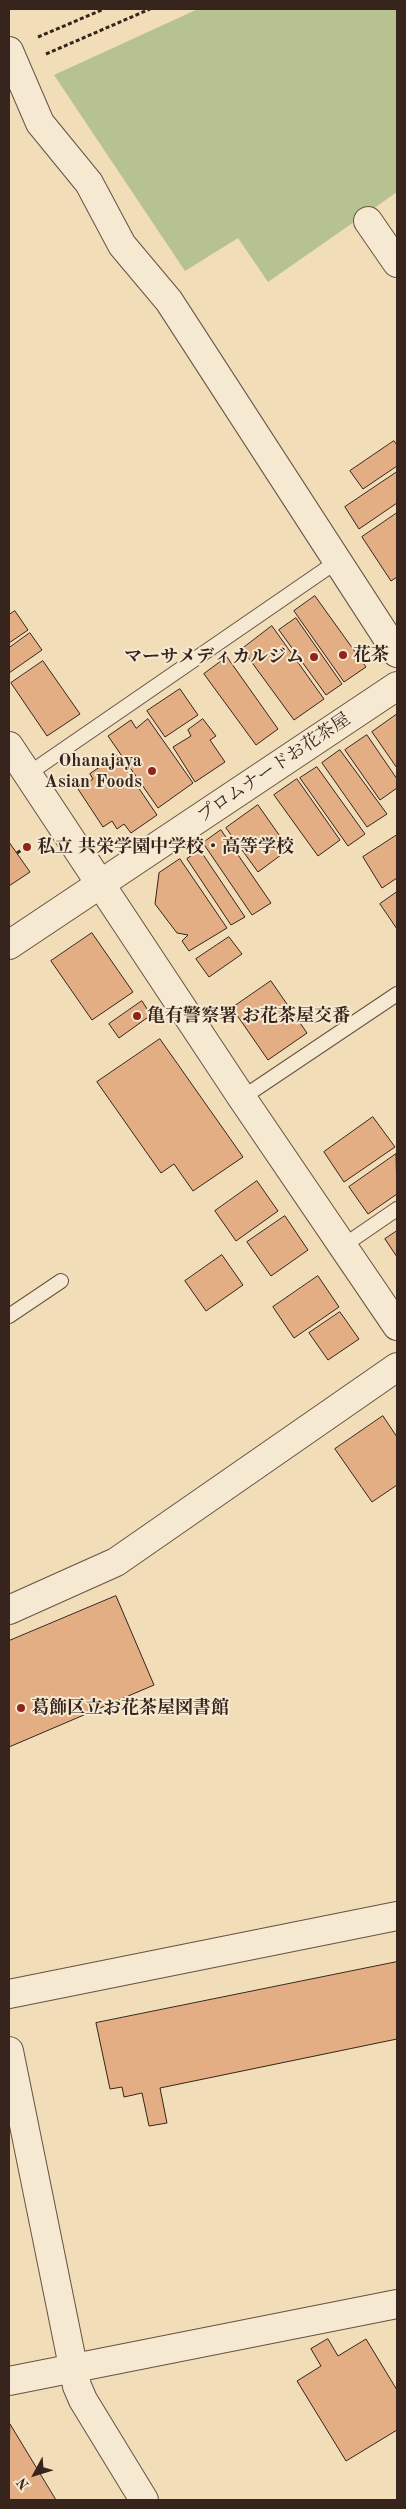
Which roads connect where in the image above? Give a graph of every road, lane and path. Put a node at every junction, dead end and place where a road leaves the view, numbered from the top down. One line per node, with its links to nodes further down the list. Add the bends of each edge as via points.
1 (104, 9): 3 (path)
2 (150, 9): 3 (path)
3 (19, 53): 6 (street, via 40,124 89,183 122,245 169,302)
4 (368, 221): 5 (street)
5 (397, 264)
6 (339, 560): 7 (street); 10 (lane)
7 (397, 653)
8 (397, 686): 13 (street, プロムナードお花茶屋)
9 (9, 746): 10 (street)
10 (28, 774): 13 (street)
11 (39, 838): 12 (path)
12 (16, 853)
13 (101, 884): 14 (street, プロムナードお花茶屋); 16 (street)
14 (9, 945)
15 (397, 994): 16 (lane)
16 (242, 1098): 18 (street)
17 (397, 1209): 18 (lane)
18 (343, 1246): 21 (street)
19 (61, 1281): 20 (lane)
20 (9, 1316)
21 (397, 1326)
22 (397, 1367): 23 (street, via 116,1562)
23 (9, 1610)
24 (397, 1916): 25 (street)
25 (9, 1994)
26 (9, 2051): 28 (street)
27 (394, 2310): 28 (street)
28 (73, 2368): 29 (street); 30 (street, via 83,2400)
29 (9, 2382)
30 (144, 2500)

